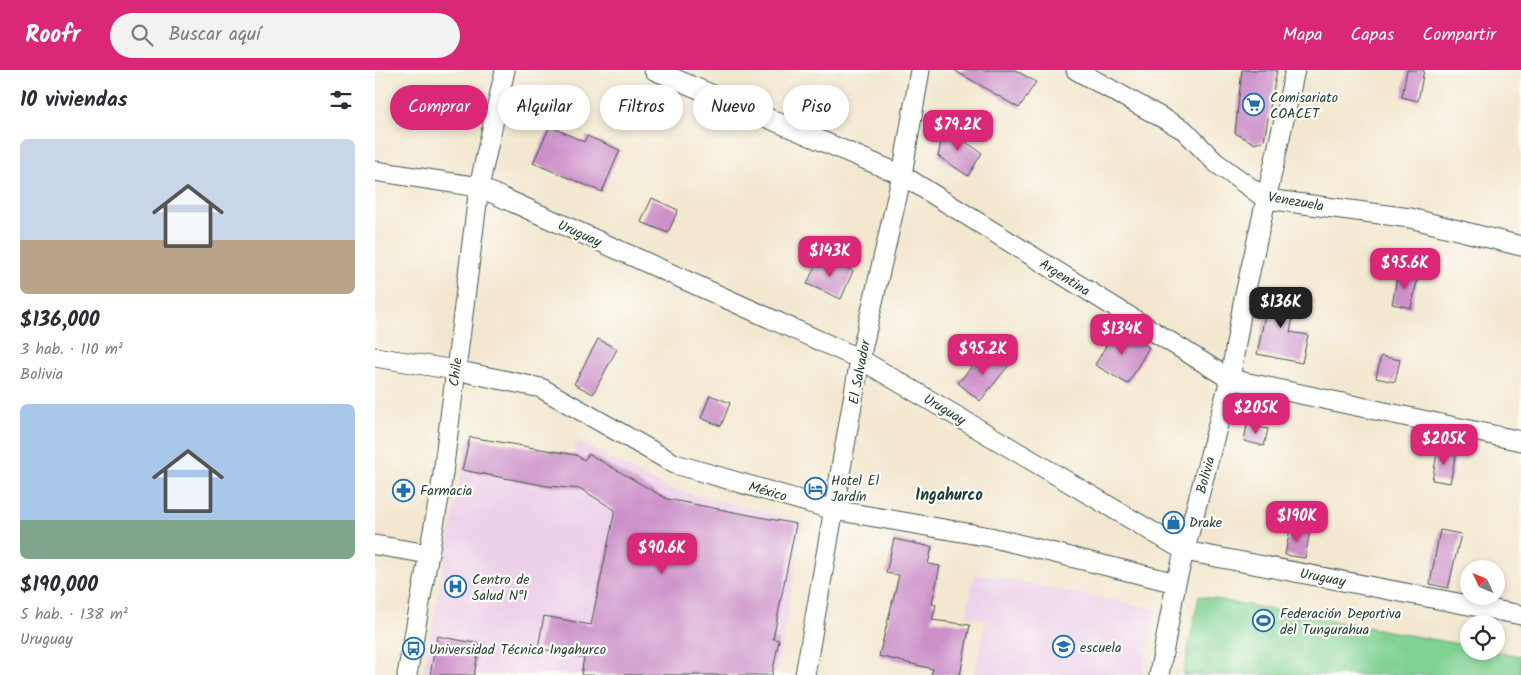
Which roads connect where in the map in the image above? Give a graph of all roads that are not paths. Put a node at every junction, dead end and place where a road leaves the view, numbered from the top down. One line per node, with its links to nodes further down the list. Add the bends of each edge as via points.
1 (505, 70): 8 (street, Chile)
2 (654, 70): 7 (street, Argentina)
3 (920, 70): 7 (street, El Salvador)
4 (1077, 70): 9 (street, Venezuela, via 1184,130 1215,162)
5 (1295, 70): 9 (street, Bolivia)
6 (375, 171): 8 (street, Uruguay)
7 (902, 175): 12 (street, El Salvador); 14 (street, Argentina)
8 (479, 188): 12 (street, Uruguay); 13 (street, Chile)
9 (1266, 198): 10 (street, Venezuela, via 1410,218); 14 (street, Bolivia)
10 (1521, 246)
11 (375, 357): 13 (street, México)
12 (860, 359): 16 (street, El Salvador); 18 (street, Uruguay)
13 (455, 370): 16 (street, México, via 541,388 675,464); 19 (street, Chile, via 442,481)
14 (1229, 379): 15 (street, Argentina); 18 (street, Bolivia)
15 (1521, 441)
16 (834, 510): 20 (street, México, via 990,537); 23 (street, El Salvador)
17 (375, 545): 19 (street)
18 (1185, 551): 20 (street, Bolivia); 21 (street, Uruguay)
19 (429, 554): 22 (street, Chile)
20 (1176, 584): 24 (street, Bolivia)
21 (1521, 615)
22 (407, 675)
23 (805, 675)
24 (1159, 675)

